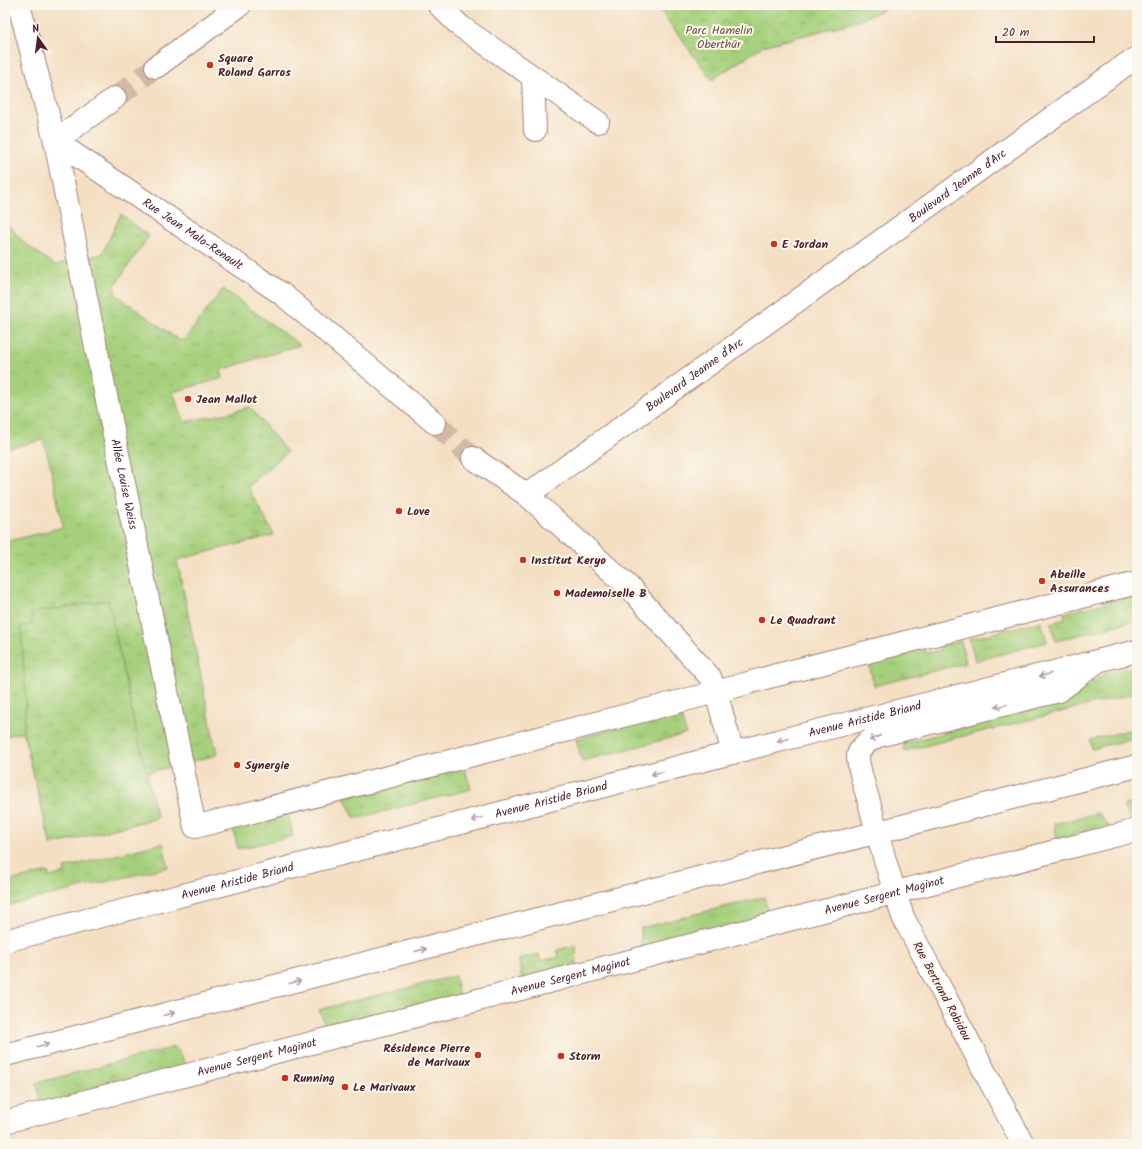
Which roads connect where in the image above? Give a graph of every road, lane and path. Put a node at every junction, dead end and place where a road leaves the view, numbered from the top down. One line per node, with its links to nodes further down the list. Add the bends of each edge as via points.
1 (19, 5): 10 (street)
2 (240, 5): 5 (street)
3 (440, 5): 6 (street, via 460,26)
4 (1137, 58): 13 (street, Boulevard Jeanne d'Arc)
5 (156, 67)
6 (533, 77): 8 (street); 9 (street)
7 (115, 98): 10 (street)
8 (598, 122)
9 (535, 130)
10 (55, 141): 11 (street, Rue Jean Malo-Renault, via 282,294); 17 (street, Allée Louise Weiss, via 195,826)
11 (435, 423)
12 (473, 458): 13 (street)
13 (527, 495): 17 (street, via 629,587 710,677)
14 (1137, 583): 17 (street)
15 (1137, 651): 16 (street, Avenue Aristide Briand)
16 (1098, 661): 18 (street, Avenue Aristide Briand, one-way to 18); 21 (street, Avenue Aristide Briand, one-way to 21, via 1059,691 878,736 868,741 858,756)
17 (716, 692): 18 (street)
18 (733, 753): 23 (street, Avenue Aristide Briand, one-way to 23)
19 (1137, 766): 21 (street)
20 (1137, 830): 22 (street, Avenue Sergent Maginot)
21 (877, 832): 22 (street, Rue Bertrand Robidou); 24 (street, one-way to 21)
22 (895, 893): 25 (street, Avenue Sergent Maginot); 26 (street, Rue Bertrand Robidou, via 903,917)
23 (5, 941)
24 (5, 1055)
25 (5, 1122)
26 (1023, 1144)

